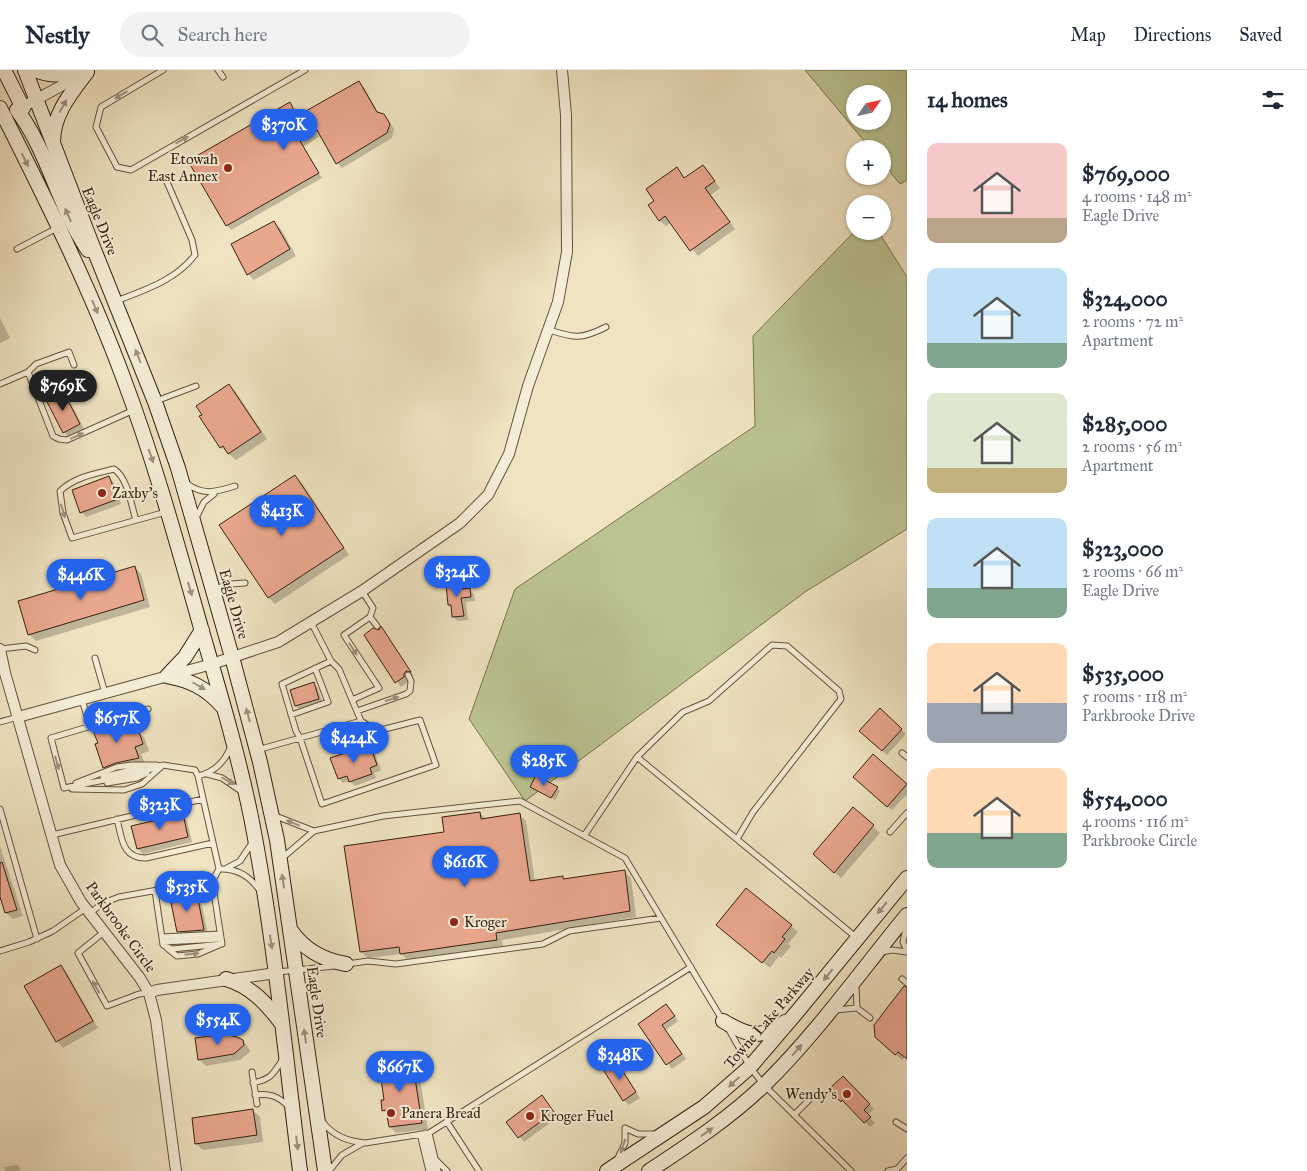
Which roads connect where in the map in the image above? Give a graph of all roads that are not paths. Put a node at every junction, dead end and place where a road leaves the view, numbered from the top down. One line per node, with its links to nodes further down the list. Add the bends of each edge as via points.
1 (4, 70): 11 (street)
2 (24, 70): 10 (street, Eagle Drive)
3 (36, 70): 8 (street, via 58,75)
4 (163, 70): 6 (lane, one-way to 6, via 101,107 96,127 117,167 130,170)
5 (218, 70): 9 (lane)
6 (305, 70)
7 (562, 70): 19 (street, via 566,115 566,252 558,302)
8 (88, 71): 10 (street); 12 (street, one-way to 8, via 62,106)
9 (223, 77)
10 (36, 100): 11 (street); 12 (street, Eagle Drive)
11 (9, 112): 14 (street, one-way to 14); 16 (street, one-way to 11, via 70,221 31,131)
12 (53, 145): 16 (street, Eagle Drive)
13 (166, 182): 17 (lane, via 192,240 195,255 171,277)
14 (59, 228): 15 (lane); 25 (street, one-way to 25)
15 (18, 249)
16 (103, 270): 17 (street, Eagle Drive)
17 (116, 302): 24 (street, Eagle Drive, one-way to 17)
18 (606, 327): 19 (lane, via 575,338)
19 (549, 330): 34 (street, via 528,386 509,454 488,495 460,523)
20 (74, 365): 21 (lane, via 69,352 36,364)
21 (28, 372): 22 (lane); 25 (lane, one-way to 25, via 53,436 59,440 67,440)
22 (0, 384)
23 (196, 386): 24 (lane)
24 (155, 402): 26 (street, Eagle Drive)
25 (136, 410): 29 (street, one-way to 29)
26 (180, 477): 28 (lane, via 196,490); 31 (street, Eagle Drive)
27 (234, 486): 28 (lane)
28 (217, 492): 31 (lane, via 204,502)
29 (169, 512): 30 (lane); 38 (street, one-way to 38)
30 (136, 520): 30 (lane, one-way to 30, via 119,473 114,469 78,478 60,491 63,513 72,538)
31 (194, 524): 33 (street, Eagle Drive)
32 (245, 583): 33 (lane)
33 (213, 589): 41 (street, Eagle Drive)
34 (362, 591): 35 (lane, via 373,608); 36 (street)
35 (370, 617): 37 (lane); 50 (lane, one-way to 50, via 344,635 379,688)
36 (311, 622): 41 (street, via 278,642); 43 (lane)
37 (377, 626)
38 (202, 630): 44 (street); 47 (street, via 186,657)
39 (0, 649): 40 (lane, via 26,646); 55 (street, Parkbrooke Circle)
40 (35, 650)
41 (232, 657): 44 (street); 61 (street, Eagle Drive, one-way to 41)
42 (95, 658): 48 (lane)
43 (331, 661): 45 (lane); 50 (lane, via 339,669)
44 (212, 664): 47 (street); 52 (street)
45 (315, 668): 54 (lane, via 282,684); 54 (lane, via 328,702)
46 (408, 675): 53 (lane, one-way to 46, via 410,691)
47 (167, 676): 48 (street); 52 (street, one-way to 52, via 196,684 208,691)
48 (105, 693): 49 (street)
49 (82, 699): 55 (street); 58 (lane)
50 (352, 700): 53 (lane)
51 (148, 709): 58 (lane)
52 (224, 709): 60 (street)
53 (357, 710): 56 (lane)
54 (291, 715): 59 (lane)
55 (18, 717): 57 (lane); 75 (street, Parkbrooke Circle)
56 (361, 721): 59 (lane); 59 (lane, via 377,731 420,720 436,765 322,804)
57 (0, 722)
58 (90, 726): 66 (lane, one-way to 66, via 51,738)
59 (300, 738): 61 (lane)
60 (233, 740): 64 (lane, via 223,762); 67 (street)
61 (257, 750): 71 (street, Eagle Drive)
62 (637, 757): 76 (lane); 78 (lane); 78 (lane, via 683,712 709,701 772,645 787,646 839,691 841,699 753,812)
63 (163, 765): 65 (lane, via 195,770); 66 (lane); 66 (lane, via 117,767); 66 (lane, via 142,784 124,790)
64 (206, 774): 65 (lane); 67 (lane, one-way to 67, via 222,778)
65 (198, 776): 68 (lane)
66 (64, 788)
67 (246, 794): 77 (street)
68 (204, 799): 72 (lane); 79 (lane)
69 (0, 809): 94 (lane)
70 (907, 813): 74 (lane)
71 (271, 814): 73 (lane, one-way to 71); 80 (street, Eagle Drive)
72 (117, 819): 75 (lane); 79 (lane, via 124,845 136,858)
73 (314, 831): 76 (lane, via 383,816 520,801); 80 (lane)
74 (890, 832)
75 (52, 835): 87 (street, Parkbrooke Circle, via 60,865)
76 (584, 836): 89 (lane, via 625,858)
77 (255, 837): 81 (lane, via 240,861); 86 (street)
78 (737, 839): 93 (lane)
79 (213, 843): 82 (lane)
80 (280, 860): 91 (street, Eagle Drive, one-way to 80)
81 (227, 868): 82 (lane); 86 (lane, via 248,877)
82 (219, 869): 84 (lane)
83 (907, 878): 93 (street, Towne Lake Parkway, one-way to 93)
84 (212, 880): 85 (lane); 95 (lane)
85 (155, 891): 87 (lane, via 119,897); 96 (lane)
86 (264, 897): 103 (street, one-way to 103)
87 (88, 911): 92 (street, Parkbrooke Circle); 94 (lane)
88 (907, 915): 99 (street)
89 (661, 918): 100 (lane, via 569,931 543,944 396,964 368,961); 101 (lane)
90 (907, 921): 98 (lane, via 903,942)
91 (290, 929): 100 (street, via 318,955); 102 (street, Eagle Drive)
92 (104, 932): 108 (street, Parkbrooke Circle); 108 (lane, one-way to 92, via 107,1006 78,953)
93 (858, 938): 110 (street, Towne Lake Parkway, one-way to 110)
94 (37, 939): 97 (lane)
95 (221, 939): 96 (lane, via 199,936); 96 (lane, via 172,949); 96 (lane, one-way to 95, via 177,956 198,954)
96 (163, 941)
97 (0, 951)
98 (907, 952): 99 (lane, via 892,950)
99 (875, 954): 104 (street)
100 (346, 964): 102 (lane)
101 (691, 967): 113 (lane); 126 (lane)
102 (296, 970): 103 (lane); 124 (street, Eagle Drive, one-way to 102)
103 (276, 972): 106 (street); 114 (street)
104 (858, 975): 109 (lane); 111 (street)
105 (902, 979): 107 (lane)
106 (226, 980): 108 (street); 114 (street, via 256,995)
107 (907, 983)
108 (149, 993): 135 (street, Parkbrooke Circle, via 156,1020)
109 (857, 1008): 111 (lane); 112 (lane)
110 (797, 1012): 113 (street, via 778,1027 756,1035 739,1031); 116 (street, Towne Lake Parkway)
111 (827, 1013): 119 (street, one-way to 111)
112 (870, 1018)
113 (723, 1021): 116 (lane)
114 (282, 1025): 115 (street)
115 (285, 1054): 118 (lane, via 271,1077); 123 (street)
116 (750, 1067): 119 (lane); 130 (street, Towne Lake Parkway, one-way to 130, via 704,1107)
117 (252, 1072): 118 (lane)
118 (253, 1083): 120 (lane)
119 (764, 1085): 125 (lane); 144 (street, one-way to 119, via 723,1121)
120 (255, 1095): 122 (lane); 123 (lane, via 275,1096)
121 (814, 1095): 125 (lane)
122 (257, 1104)
123 (293, 1112): 136 (street, one-way to 136)
124 (316, 1114): 131 (lane, via 338,1136); 137 (street, Eagle Drive)
125 (794, 1115): 145 (lane)
126 (447, 1122): 129 (lane); 143 (lane)
127 (896, 1122): 128 (lane)
128 (907, 1129)
129 (425, 1133): 131 (lane); 132 (lane); 139 (lane); 140 (lane)
130 (664, 1134): 134 (street, Towne Lake Parkway); 134 (lane, one-way to 134, via 645,1135 625,1128 625,1144)
131 (365, 1143): 138 (lane, via 342,1156)
132 (435, 1158): 141 (lane); 142 (lane)
133 (907, 1158): 146 (lane, via 897,1169)
134 (610, 1170)
135 (176, 1171)
136 (300, 1171)
137 (324, 1171)
138 (330, 1171)
139 (428, 1171)
140 (432, 1171)
141 (439, 1171)
142 (447, 1171)
143 (480, 1171)
144 (650, 1171)
145 (850, 1171)
146 (888, 1171)

